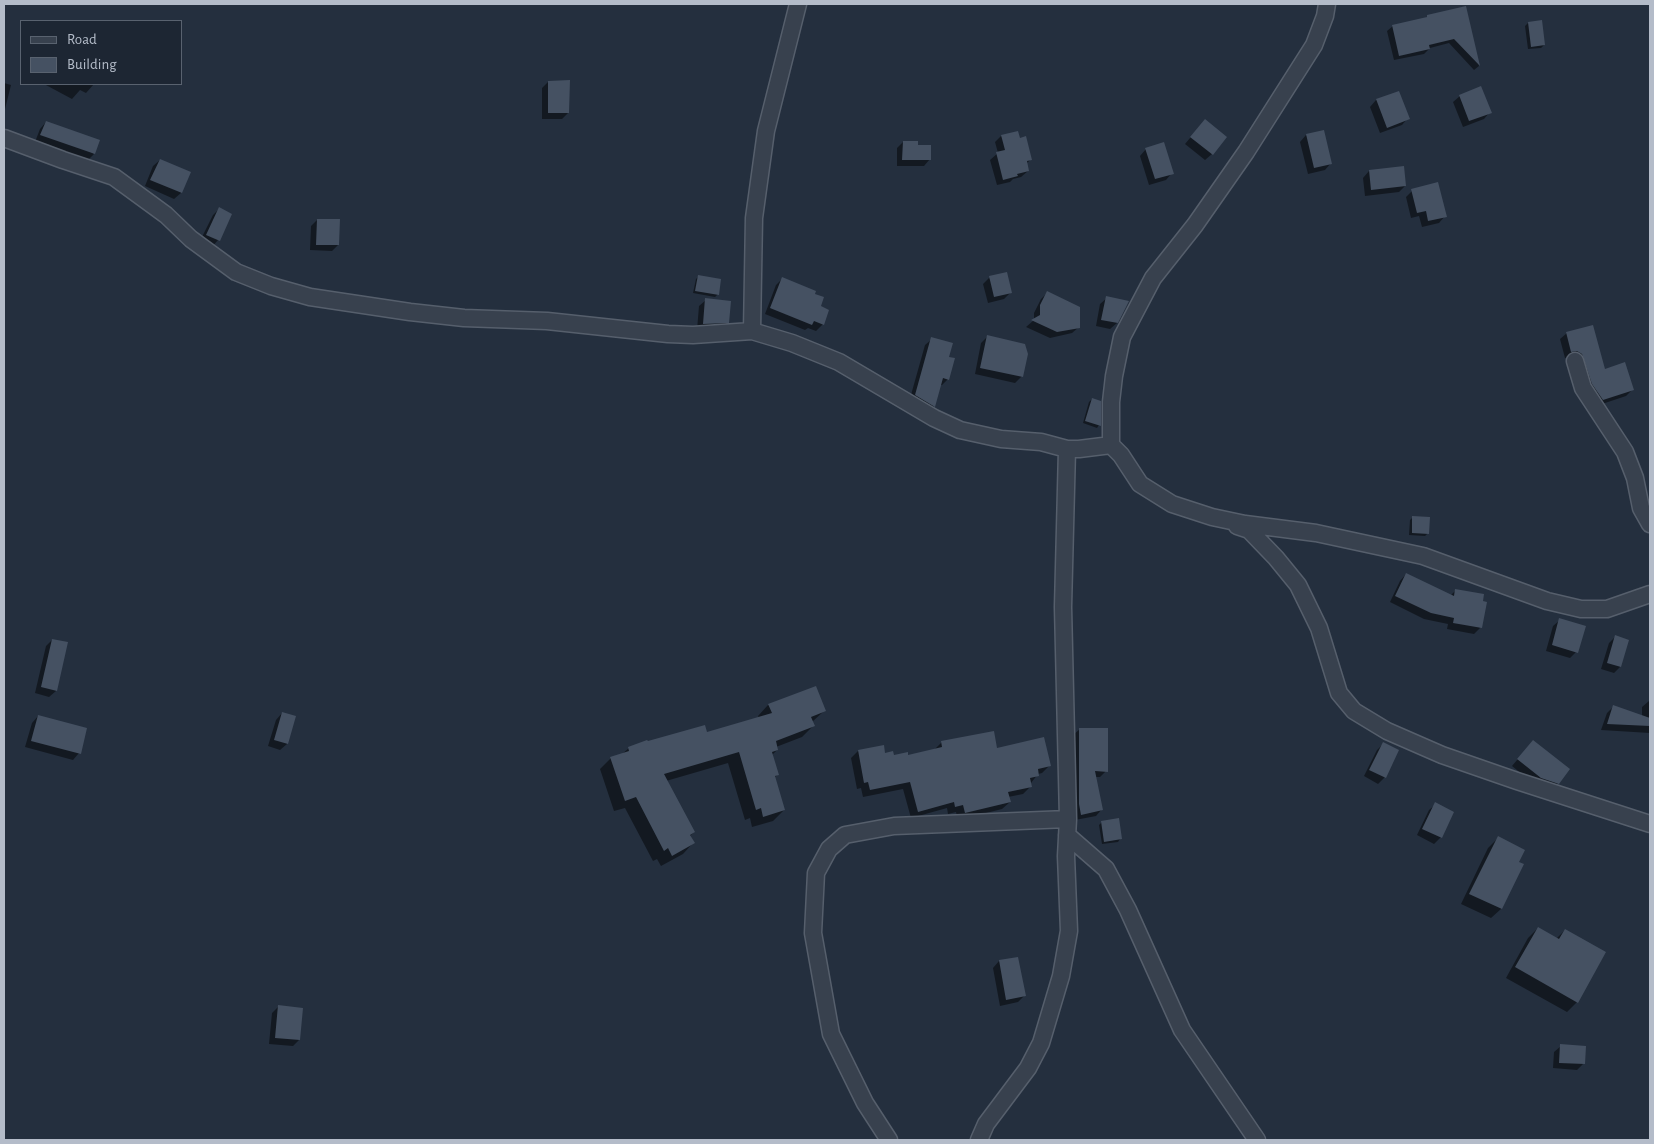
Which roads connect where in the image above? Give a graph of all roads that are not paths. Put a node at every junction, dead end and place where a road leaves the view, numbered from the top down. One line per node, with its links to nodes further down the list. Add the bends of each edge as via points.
1 (798, 4): 4 (street, via 763,150 754,218)
2 (1327, 4): 6 (street, via 1326,16 1314,45 1246,152 1153,278 1122,337 1111,402)
3 (4, 138): 4 (street, via 114,177 236,272 310,297 464,318 547,321 668,334)
4 (752, 331): 7 (street, via 839,362 960,430)
5 (1574, 361): 9 (street, via 1583,388 1625,452 1641,508)
6 (1111, 445): 7 (street); 8 (street, via 1140,484 1172,504)
7 (1067, 449): 12 (street, via 1064,617)
8 (1212, 517): 10 (street, via 1316,533 1423,556 1547,601 1581,609 1607,609); 11 (street, via 1249,530 1298,585 1319,628 1339,693 1354,711 1387,732 1442,755)
9 (1650, 524)
10 (1650, 594)
11 (1650, 824)
12 (1067, 827): 13 (street, via 894,826 845,835 829,849 816,873 813,933 830,1034 865,1103); 14 (street, via 1069,931 1061,976 1041,1043 1028,1068 986,1124); 15 (street, via 1106,869 1182,1030)
13 (889, 1140)
14 (978, 1140)
15 (1257, 1140)

